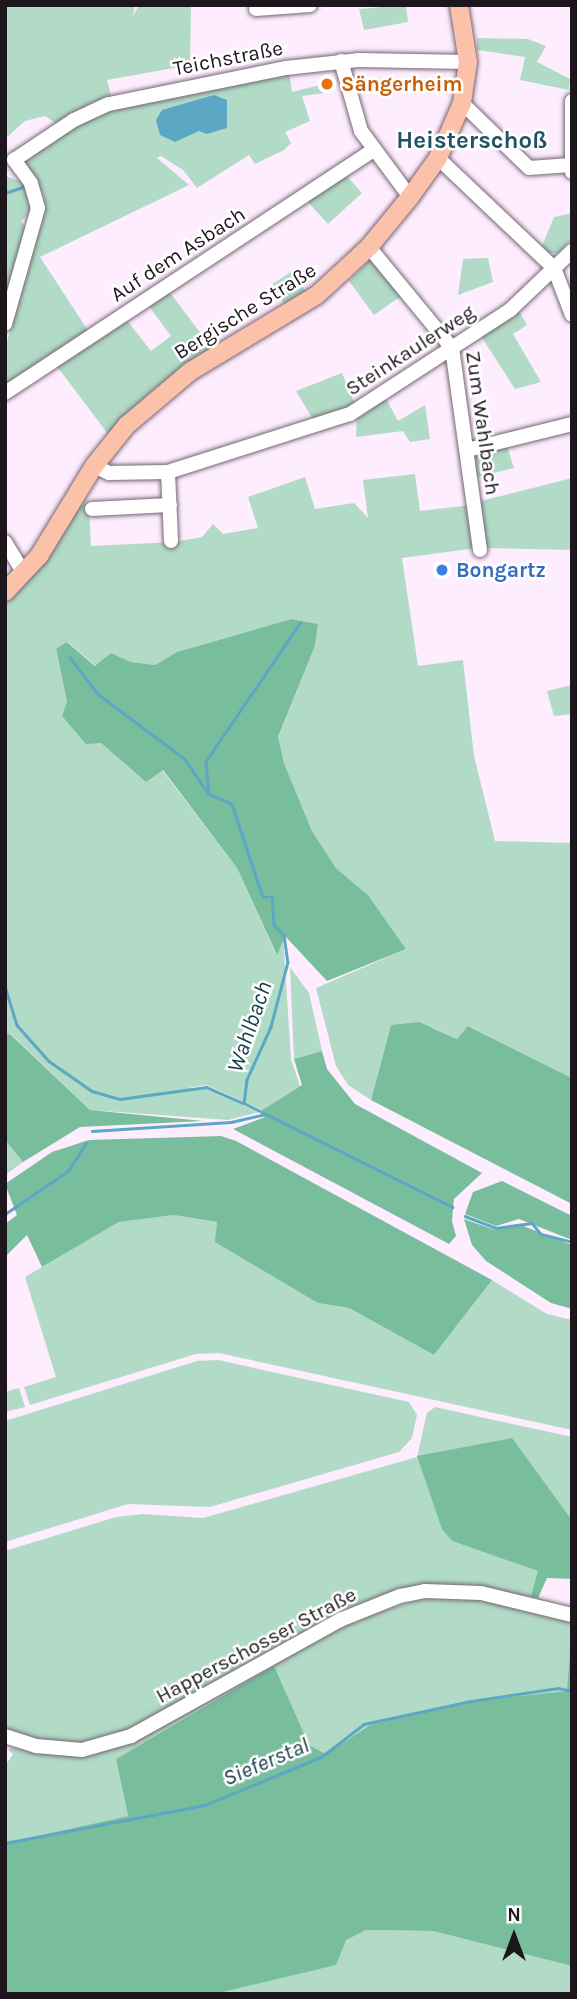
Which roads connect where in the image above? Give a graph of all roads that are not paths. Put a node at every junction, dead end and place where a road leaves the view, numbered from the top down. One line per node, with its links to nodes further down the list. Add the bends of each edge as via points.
1 (310, 5): 3 (street)
2 (459, 5): 5 (main road, Bergische Straße)
3 (256, 9)
4 (341, 61): 5 (street, Teichstraße); 8 (street, via 359,125); 17 (street, Teichstraße, via 197,84 109,104 74,120 14,160 31,183 38,208)
5 (468, 62): 7 (main road, Bergische Straße)
6 (572, 101): 10 (street)
7 (462, 103): 9 (main road, Bergische Straße); 10 (street, via 529,168)
8 (374, 150): 12 (street); 19 (street, Auf dem Asbach)
9 (438, 158): 12 (main road, Bergische Straße); 15 (street)
10 (571, 164): 11 (street)
11 (572, 172)
12 (410, 197): 13 (main road, Bergische Straße)
13 (369, 247): 18 (street, Zum Wahlbach); 22 (main road, Bergische Straße, via 290,314 191,370 157,396)
14 (572, 251): 15 (street, Steinkaulerweg)
15 (554, 268): 16 (street); 18 (street, Steinkaulerweg, via 510,310)
16 (572, 315)
17 (5, 324)
18 (452, 348): 21 (street, Zum Wahlbach); 23 (street, Steinkaulerweg, via 350,414)
19 (5, 393)
20 (572, 425): 21 (street)
21 (467, 450): 28 (street, Zum Wahlbach)
22 (94, 466): 23 (street, Steinkaulerweg, via 109,473); 29 (main road, Bergische Straße)
23 (168, 472): 24 (street)
24 (170, 505): 25 (street); 26 (street)
25 (92, 509)
26 (171, 541)
27 (5, 542): 29 (street)
28 (480, 550)
29 (24, 574): 30 (main road, Bergische Straße)
30 (5, 592)
31 (572, 1615): 32 (street, Happerschosser Straße, via 481,1593 425,1591 400,1596 340,1620 131,1736 82,1750 36,1746)
32 (5, 1736)

